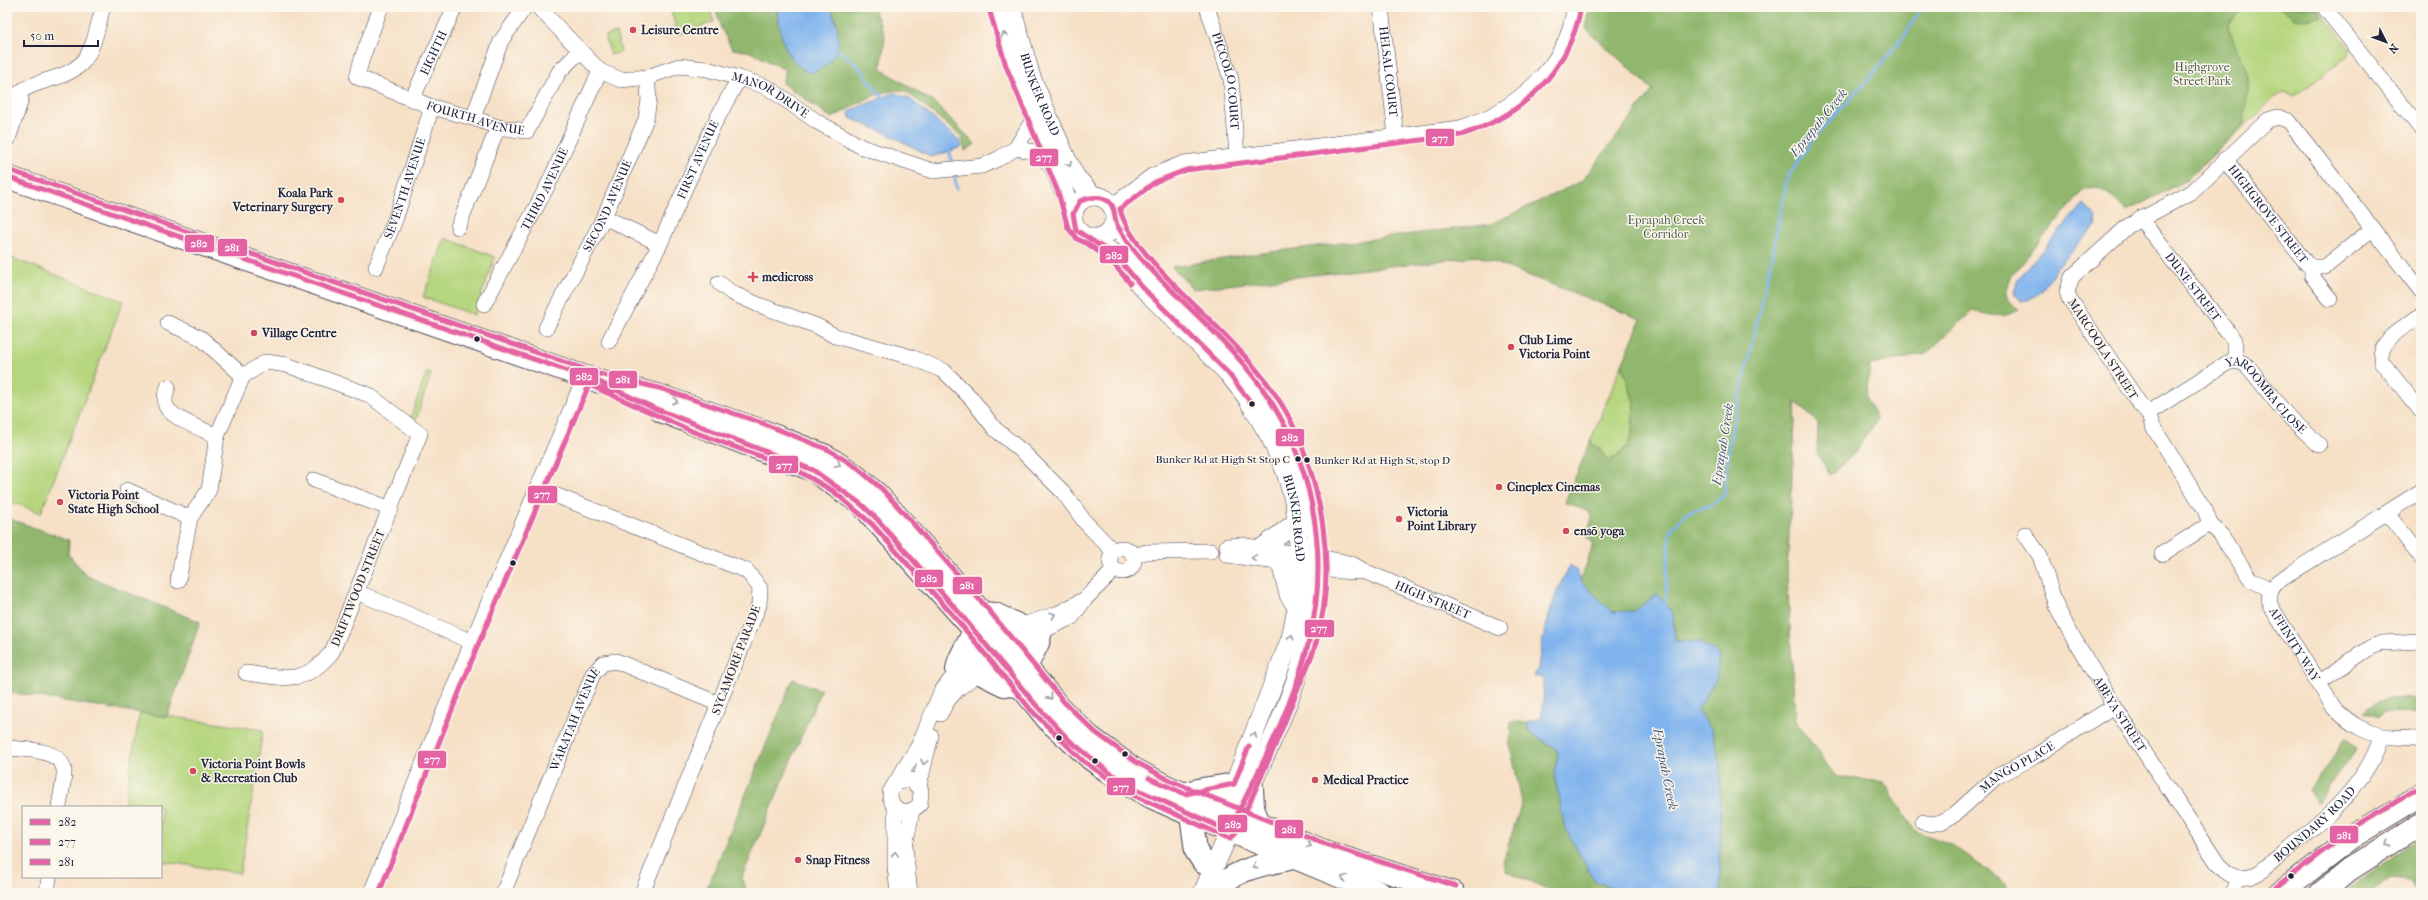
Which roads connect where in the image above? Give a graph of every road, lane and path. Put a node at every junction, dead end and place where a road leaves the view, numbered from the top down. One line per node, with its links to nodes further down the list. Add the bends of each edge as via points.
1 (103, 7): 16 (street, via 90,48 82,63 71,72)
2 (381, 7): 17 (street, FOURTH AVENUE, via 357,77)
3 (455, 7): 17 (street, EIGHTH)
4 (525, 7): 20 (street, via 501,42)
5 (538, 7): 12 (street, MANOR DRIVE)
6 (996, 7): 21 (main road, BUNKER ROAD, one-way to 6, via 1012,63)
7 (1011, 7): 32 (main road, BUNKER ROAD, one-way to 32, via 1031,77 1075,176)
8 (1207, 7): 27 (street, PICCOLO COURT, via 1231,79)
9 (1381, 7): 24 (street, HELSAL COURT)
10 (1574, 7): 24 (street, via 1558,54 1545,72 1515,102 1496,114 1460,128)
11 (2324, 7): 23 (street)
12 (580, 51): 13 (street, MANOR DRIVE); 22 (street, FOURTH AVENUE, via 559,72 527,131)
13 (600, 71): 14 (street, MANOR DRIVE, via 621,80); 46 (street, THIRD AVENUE, via 548,185)
14 (647, 77): 15 (street, MANOR DRIVE, via 679,66 707,69); 35 (street, SECOND AVENUE, via 649,100 646,119)
15 (739, 78): 26 (street, MANOR DRIVE, via 766,86 816,121 862,147 933,171 946,172 982,166); 40 (street, FIRST AVENUE, via 713,126)
16 (27, 88): 19 (street, via 14,96); 25 (street)
17 (412, 99): 18 (street, FOURTH AVENUE)
18 (432, 107): 20 (street, FOURTH AVENUE); 41 (street, SEVENTH AVENUE, via 395,220)
19 (7, 111)
20 (473, 118): 22 (street, FOURTH AVENUE)
21 (1034, 118): 26 (street); 30 (main road, BUNKER ROAD)
22 (498, 127): 37 (street)
23 (2421, 129)
24 (1396, 136): 27 (street)
25 (7, 142)
26 (1016, 148): 30 (street, via 1034,152)
27 (1237, 156): 33 (street, via 1171,167 1140,183)
28 (2225, 159): 36 (street, MARCOOLA STREET, via 2192,192); 38 (street, MARCOOLA STREET, via 2268,120 2278,117 2289,121); 42 (street, HIGHGROVE STREET, via 2307,264)
29 (7, 163): 31 (street)
30 (1056, 169): 34 (main road, BUNKER ROAD)
31 (13, 179): 53 (highway)
32 (1093, 196): 33 (main road, via 1104,198); 34 (main road, via 1080,201)
33 (1113, 212): 39 (main road, via 1110,231 1098,238); 75 (main road, BUNKER ROAD, via 1134,252 1244,365 1284,423 1299,456 1313,508)
34 (1073, 214): 39 (main road, via 1076,230)
35 (604, 216): 40 (street); 49 (street, SECOND AVENUE)
36 (2140, 218): 51 (street, DUNE STREET, via 2234,340); 56 (street, MARCOOLA STREET, via 2072,277 2067,292 2129,390)
37 (458, 226)
38 (2372, 229): 42 (street, HIGHGROVE STREET, via 2325,267); 44 (street)
39 (1091, 238): 66 (main road, BUNKER ROAD, via 1116,256 1228,373 1246,396 1264,423 1280,458 1291,489)
40 (660, 244): 50 (street, FIRST AVENUE)
41 (376, 267)
42 (2312, 267): 45 (street, via 2312,276)
43 (719, 283): 70 (street, via 732,293 817,326 835,336 911,357 944,371 971,398 995,429 1023,452 1063,492 1085,522)
44 (2421, 291)
45 (2330, 298)
46 (484, 304)
47 (2421, 315): 55 (street, via 2386,341 2381,353 2381,360)
48 (168, 323): 52 (street, via 201,338)
49 (546, 328)
50 (609, 341)
51 (2236, 360): 56 (street, YAROOMBA CLOSE, via 2227,363); 58 (street, YAROOMBA CLOSE, via 2250,369 2286,414)
52 (243, 376): 57 (street); 63 (street, DRIFTWOOD STREET, via 266,362 287,365 369,395 420,434)
53 (591, 378): 60 (street); 83 (highway, via 654,408 813,470 861,504)
54 (168, 387): 57 (street, via 164,397 166,408 174,415)
55 (2421, 411)
56 (2148, 413): 67 (street, MARCOOLA STREET, via 2153,427 2205,510)
57 (217, 436): 65 (street, via 209,490)
58 (2319, 445)
59 (314, 480): 63 (street)
60 (537, 488): 87 (street); 94 (street, SYCAMORE PARADE, via 747,571 760,588 759,605)
61 (126, 490): 65 (street)
62 (2421, 491): 64 (street, AFFINITY WAY)
63 (391, 509): 80 (street, DRIFTWOOD STREET)
64 (2387, 513): 74 (street); 79 (street, AFFINITY WAY, via 2280,580)
65 (190, 518): 78 (street)
66 (1298, 521): 69 (main road); 75 (main road, BUNKER ROAD)
67 (2210, 524): 72 (street); 79 (street, MARCOOLA STREET, via 2221,535 2250,579)
68 (2025, 534): 95 (street, ABEYA STREET, via 2040,556 2056,606)
69 (1262, 548): 71 (street); 75 (street)
70 (1113, 551): 73 (street, via 1125,548); 77 (street, via 1109,559)
71 (1227, 551): 73 (street, via 1218,543 1211,551 1146,552); 76 (street, one-way to 71)
72 (2162, 554)
73 (1134, 556): 77 (street, via 1133,564 1128,570)
74 (2421, 558)
75 (1310, 562): 76 (street); 82 (main road, BUNKER ROAD); 84 (street, HIGH STREET, via 1366,572); 100 (main road, BUNKER ROAD, via 1315,609 1309,641 1299,672)
76 (1280, 563): 82 (main road, via 1289,595)
77 (1114, 570): 81 (street)
78 (178, 580)
79 (2271, 590): 93 (street, AFFINITY WAY, via 2270,605)
80 (357, 592): 87 (street); 89 (street, DRIFTWOOD STREET, via 332,652 320,666 306,675 287,678)
81 (1085, 599): 85 (street, via 1077,613 1069,620); 88 (street, one-way to 81)
82 (1297, 608): 100 (main road, BUNKER ROAD, one-way to 82, via 1284,660)
83 (978, 622): 88 (highway); 88 (highway, via 995,614); 91 (highway, via 969,644 956,664)
84 (1500, 628)
85 (1041, 631): 88 (street); 92 (highway)
86 (2421, 641): 93 (street, via 2382,643 2371,647)
87 (472, 642): 117 (street)
88 (1004, 644): 90 (street); 91 (street); 92 (highway)
89 (246, 672)
90 (980, 673): 92 (highway, via 1004,685); 101 (street, one-way to 101, via 959,688 944,706 928,744)
91 (957, 674): 99 (street, via 941,692 919,745)
92 (1023, 676): 102 (highway, one-way to 102, via 1090,737 1132,768); 107 (highway, via 1061,733 1107,771 1144,794)
93 (2319, 682): 96 (street, AFFINITY WAY, via 2334,708 2348,722)
94 (719, 704): 118 (street, WARATAH AVENUE, via 616,661 603,664 593,674); 119 (street, SYCAMORE PARADE)
95 (2114, 706): 109 (street, MANGO PLACE, via 2032,758 1996,777 1954,815 1941,822); 115 (street, ABEYA STREET, via 2218,864 2228,874)
96 (2381, 737): 97 (street, AFFINITY WAY, via 2416,737); 115 (street, BOUNDARY ROAD, via 2370,766 2344,799 2260,872 2250,877)
97 (2421, 740)
98 (7, 748): 104 (street, via 48,753 60,760 64,770)
99 (898, 782): 101 (street, via 911,780); 105 (street, via 890,792 891,803)
100 (1243, 785): 102 (highway, via 1202,787); 108 (main road, BUNKER ROAD); 111 (highway)
101 (919, 786): 106 (street, via 922,800)
102 (1185, 794): 108 (highway)
103 (2421, 795): 128 (highway, via 2357,834)
104 (59, 806)
105 (895, 807): 106 (street, via 903,812); 120 (street, one-way to 105, via 894,867)
106 (912, 811): 121 (street, via 905,848)
107 (1191, 815): 108 (highway); 113 (highway, via 1196,851)
108 (1227, 821): 111 (highway); 112 (highway); 113 (main road); 123 (main road)
109 (1922, 822)
110 (2421, 824): 129 (highway, one-way to 129, via 2356,866)
111 (1260, 826): 126 (highway, one-way to 126, via 1332,854)
112 (1293, 858): 124 (highway, one-way to 124, via 1247,868); 125 (highway, one-way to 112)
113 (1204, 863): 122 (main road)
114 (49, 878): 116 (street)
115 (2238, 878): 127 (street)
116 (47, 893)
117 (371, 893)
118 (503, 893)
119 (642, 893)
120 (898, 893)
121 (910, 893)
122 (1191, 893)
123 (1203, 893)
124 (1213, 893)
125 (1380, 893)
126 (1454, 893)
127 (2232, 893)
128 (2280, 893)
129 (2321, 893)

